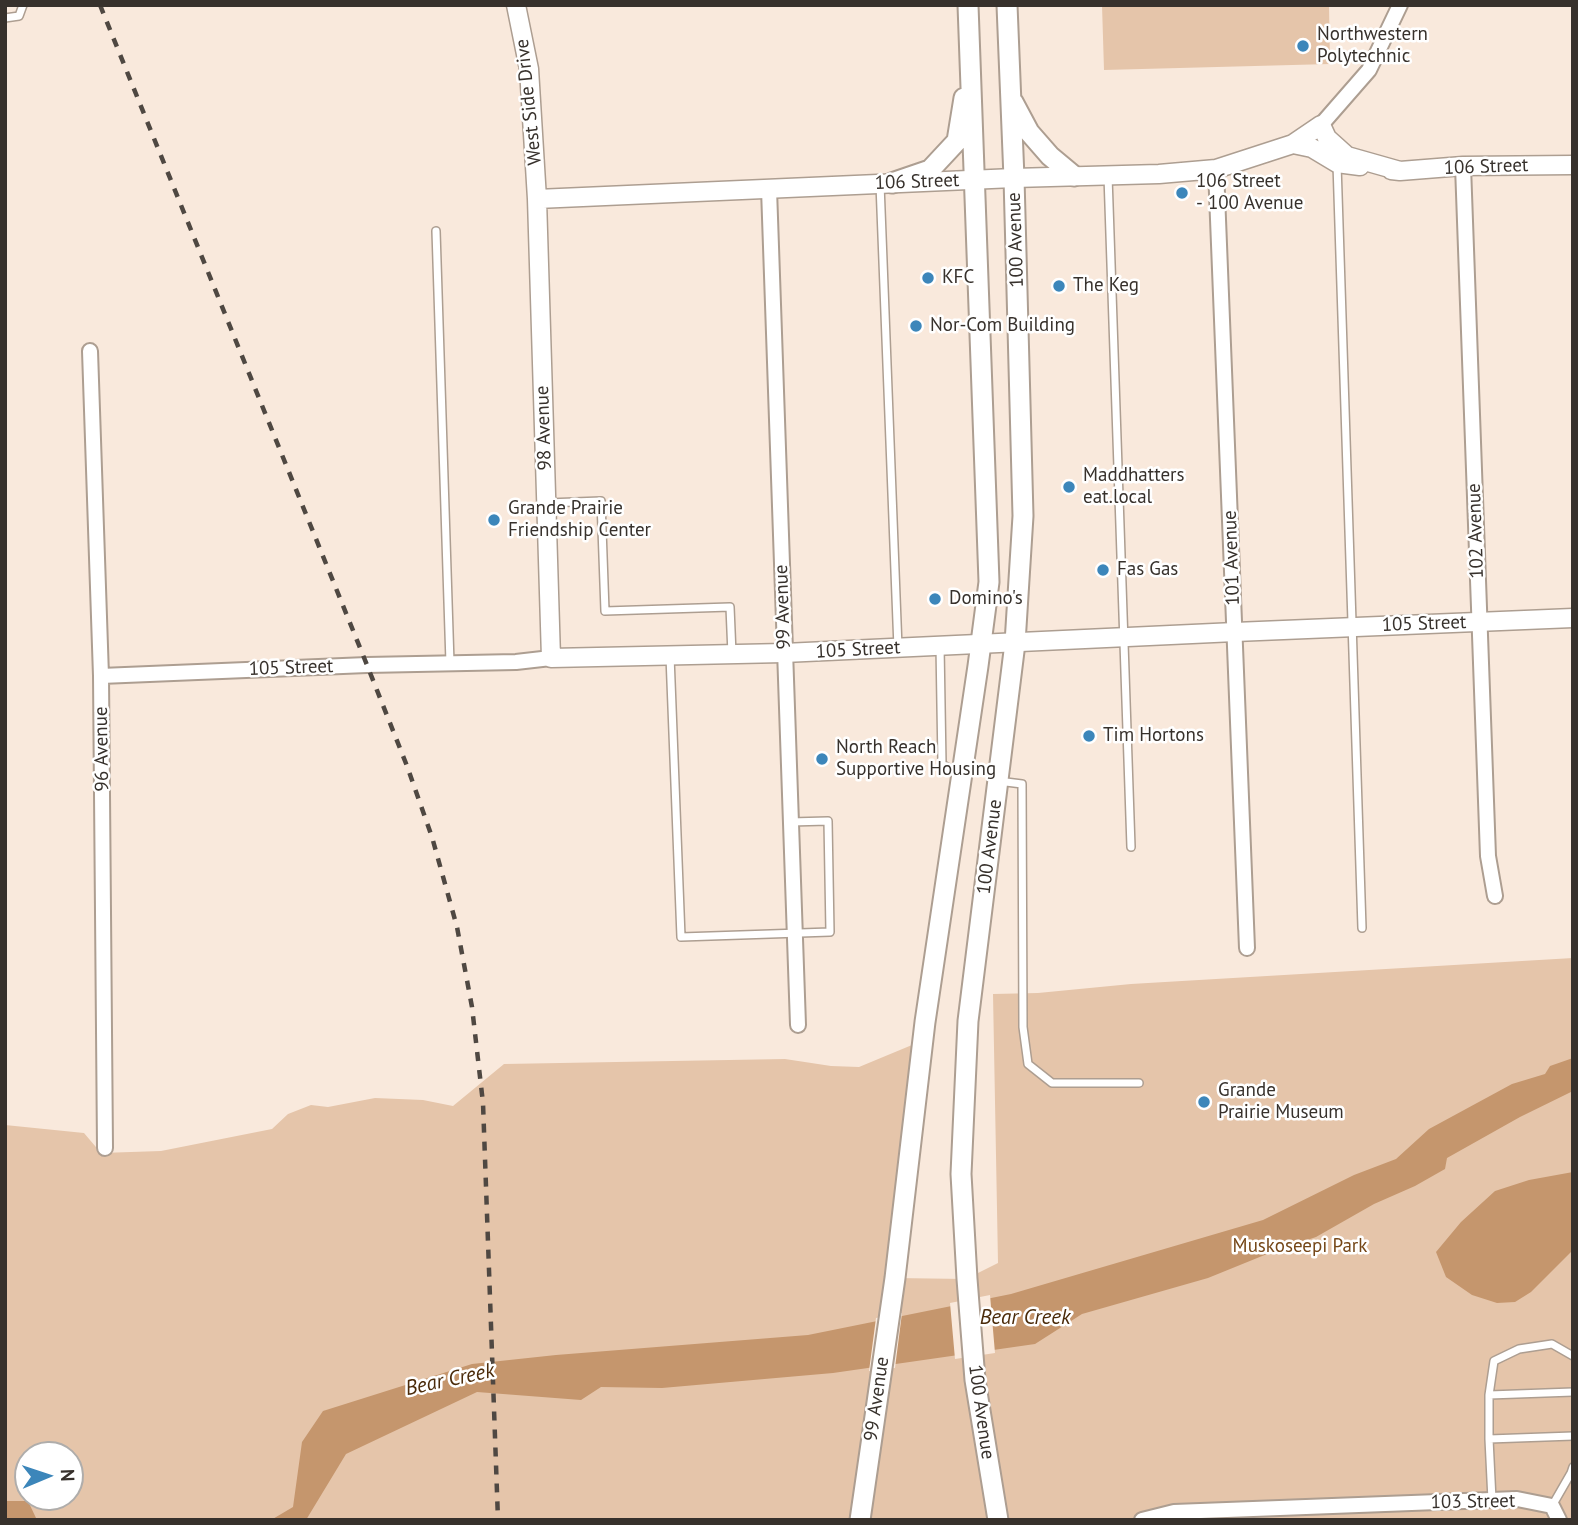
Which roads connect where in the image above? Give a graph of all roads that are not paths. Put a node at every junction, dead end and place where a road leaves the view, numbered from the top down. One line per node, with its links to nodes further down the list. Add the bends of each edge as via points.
1 (23, 5): 6 (lane, via 19,16)
2 (516, 5): 22 (street, West Side Drive, via 529,69)
3 (968, 5): 7 (main road, 100 Avenue)
4 (1007, 5): 8 (main road, 100 Avenue)
5 (1400, 5): 9 (street, via 1369,70)
6 (5, 18)
7 (970, 56): 19 (main road, 100 Avenue); 20 (main road, via 957,141 930,170)
8 (1011, 98): 17 (main road, via 1029,132); 18 (main road, 100 Avenue)
9 (1321, 125): 10 (street, 106 Street); 15 (street, 106 Street, via 1327,138 1347,156)
10 (1293, 145): 11 (street, 106 Street, via 1312,148); 14 (street, 106 Street)
11 (1337, 163): 15 (street, 106 Street); 28 (lane)
12 (1573, 165): 13 (street, 106 Street)
13 (1463, 166): 15 (street, 106 Street); 27 (street, 102 Avenue)
14 (1216, 169): 16 (street, 106 Street); 29 (street, 101 Avenue)
15 (1400, 171)
16 (1108, 175): 17 (street, 106 Street); 30 (lane)
17 (1074, 176): 18 (street, 106 Street)
18 (1014, 178): 19 (street, 106 Street); 32 (main road, 100 Avenue, via 1024,516)
19 (976, 180): 20 (street, 106 Street); 31 (main road, 100 Avenue, via 989,582)
20 (886, 183): 21 (street, 106 Street); 34 (lane)
21 (769, 188): 22 (street, 106 Street); 35 (street, 99 Avenue)
22 (537, 199): 25 (street, 98 Avenue)
23 (436, 231): 39 (lane)
24 (90, 351): 40 (street, 96 Avenue)
25 (547, 503): 36 (lane, via 601,501 604,611 730,607); 38 (street, 98 Avenue)
26 (1573, 618): 27 (street, 105 Street)
27 (1480, 621): 28 (street, 105 Street); 45 (street, 102 Avenue, via 1488,856)
28 (1353, 627): 29 (street, 105 Street); 46 (lane)
29 (1235, 632): 30 (street, 105 Street); 48 (street, 101 Avenue)
30 (1124, 637): 32 (street, 105 Street); 44 (lane)
31 (981, 643): 32 (street, 105 Street); 33 (street, 105 Street); 41 (main road, 100 Avenue)
32 (1015, 643): 42 (main road, 100 Avenue)
33 (940, 645): 34 (street, 105 Street); 41 (lane, via 943,764)
34 (898, 648): 35 (street, 105 Street)
35 (784, 653): 36 (street, 105 Street); 43 (street, 99 Avenue)
36 (732, 654): 37 (street, 105 Street)
37 (670, 656): 38 (street, 105 Street); 47 (lane, via 681,937)
38 (551, 658): 39 (street, 105 Street)
39 (450, 663): 40 (street, 105 Street)
40 (101, 676): 51 (street, 96 Avenue)
41 (962, 776): 52 (main road, 100 Avenue, via 925,1021)
42 (998, 781): 50 (lane, via 1022,784 1023,1027 1028,1064 1052,1083); 62 (main road, 100 Avenue, via 968,1021 961,1174 975,1380)
43 (790, 822): 47 (street, 99 Avenue); 47 (lane, via 828,821 830,932)
44 (1131, 846)
45 (1495, 896)
46 (1362, 928)
47 (794, 933): 49 (street, 99 Avenue)
48 (1247, 948)
49 (797, 1025)
50 (1139, 1083)
51 (105, 1148)
52 (895, 1278): 61 (main road, 99 Avenue)
53 (1573, 1356): 55 (lane, via 1552,1344 1519,1349 1494,1361)
54 (1573, 1392): 55 (lane)
55 (1489, 1395): 57 (lane)
56 (1573, 1436): 57 (lane)
57 (1489, 1439): 59 (lane)
58 (1573, 1467): 60 (lane)
59 (1492, 1500): 60 (street, 103 Street); 63 (street, 103 Street, via 1174,1512)
60 (1552, 1506): 64 (street)
61 (860, 1520)
62 (998, 1520)
63 (1142, 1520)
64 (1559, 1520)

